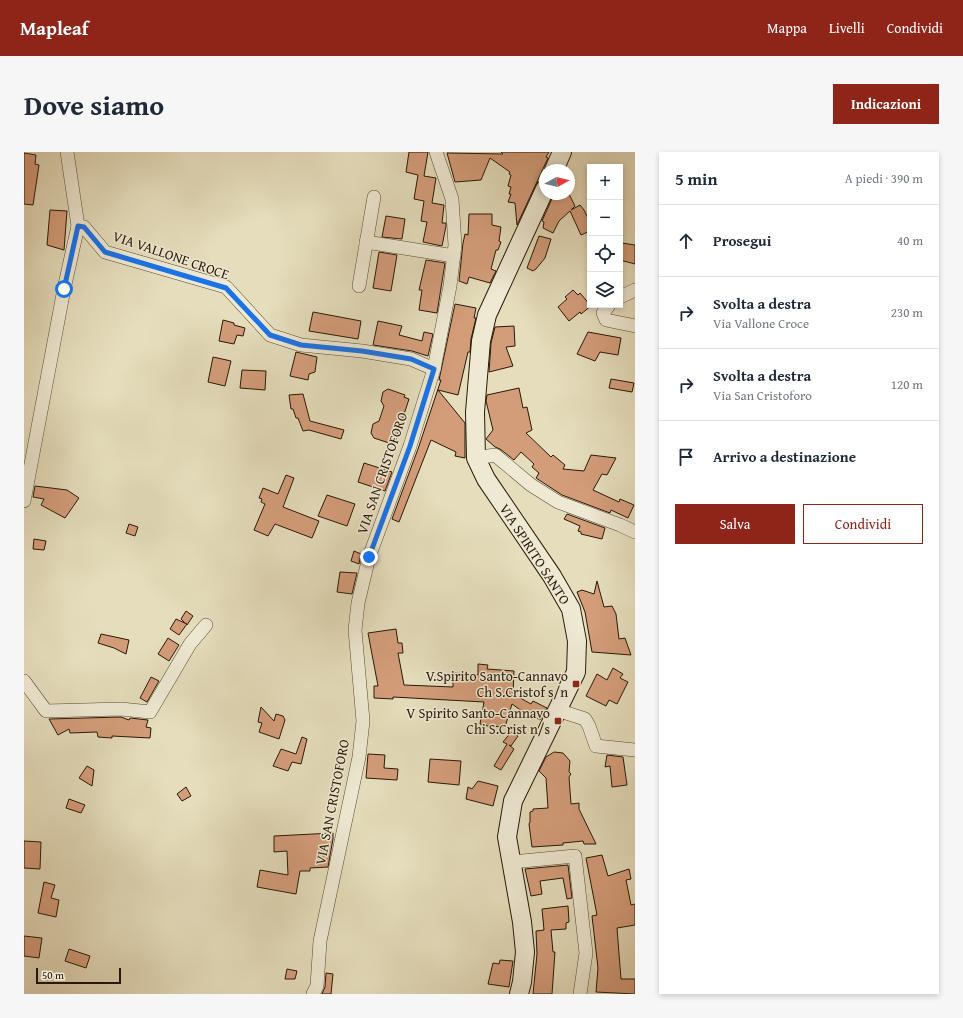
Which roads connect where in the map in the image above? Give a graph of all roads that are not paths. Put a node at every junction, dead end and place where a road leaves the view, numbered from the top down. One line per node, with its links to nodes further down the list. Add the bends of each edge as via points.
1 (66, 152): 7 (street)
2 (436, 152): 9 (street, VIA SAN CRISTOFORO, via 452,199)
3 (562, 152): 4 (street)
4 (557, 164)
5 (374, 197): 8 (street)
6 (540, 200): 16 (street, VIA SPIRITO SANTO, via 487,315 481,341 475,412)
7 (78, 226): 15 (street, VIA VALLONE CROCE, via 84,227 105,252 226,288 270,335 301,345 411,359); 17 (street)
8 (366, 242): 9 (street); 10 (street)
9 (454, 256): 15 (street, VIA SAN CRISTOFORO)
10 (359, 286)
11 (635, 290): 12 (street)
12 (623, 296)
13 (607, 308): 14 (street, via 603,313 606,320)
14 (635, 326)
15 (434, 369): 24 (street, VIA SAN CRISTOFORO, via 410,446 369,557 358,603 355,630 363,721 360,757 320,941 317,986)
16 (476, 458): 18 (street, via 494,455 531,485 558,502); 21 (street, VIA SPIRITO SANTO, via 486,479 552,576 571,609 577,641 576,672)
17 (24, 501)
18 (635, 532)
19 (206, 625): 20 (street, via 190,644 150,712 121,709 46,711)
20 (24, 680)
21 (557, 710): 22 (street, via 585,719 596,746); 23 (street, VIA SPIRITO SANTO, via 513,801 507,837)
22 (635, 750)
23 (512, 862): 25 (street, VIA SPIRITO SANTO, via 525,952); 26 (street, via 575,856 586,953)
24 (313, 994)
25 (519, 994)
26 (580, 994)

